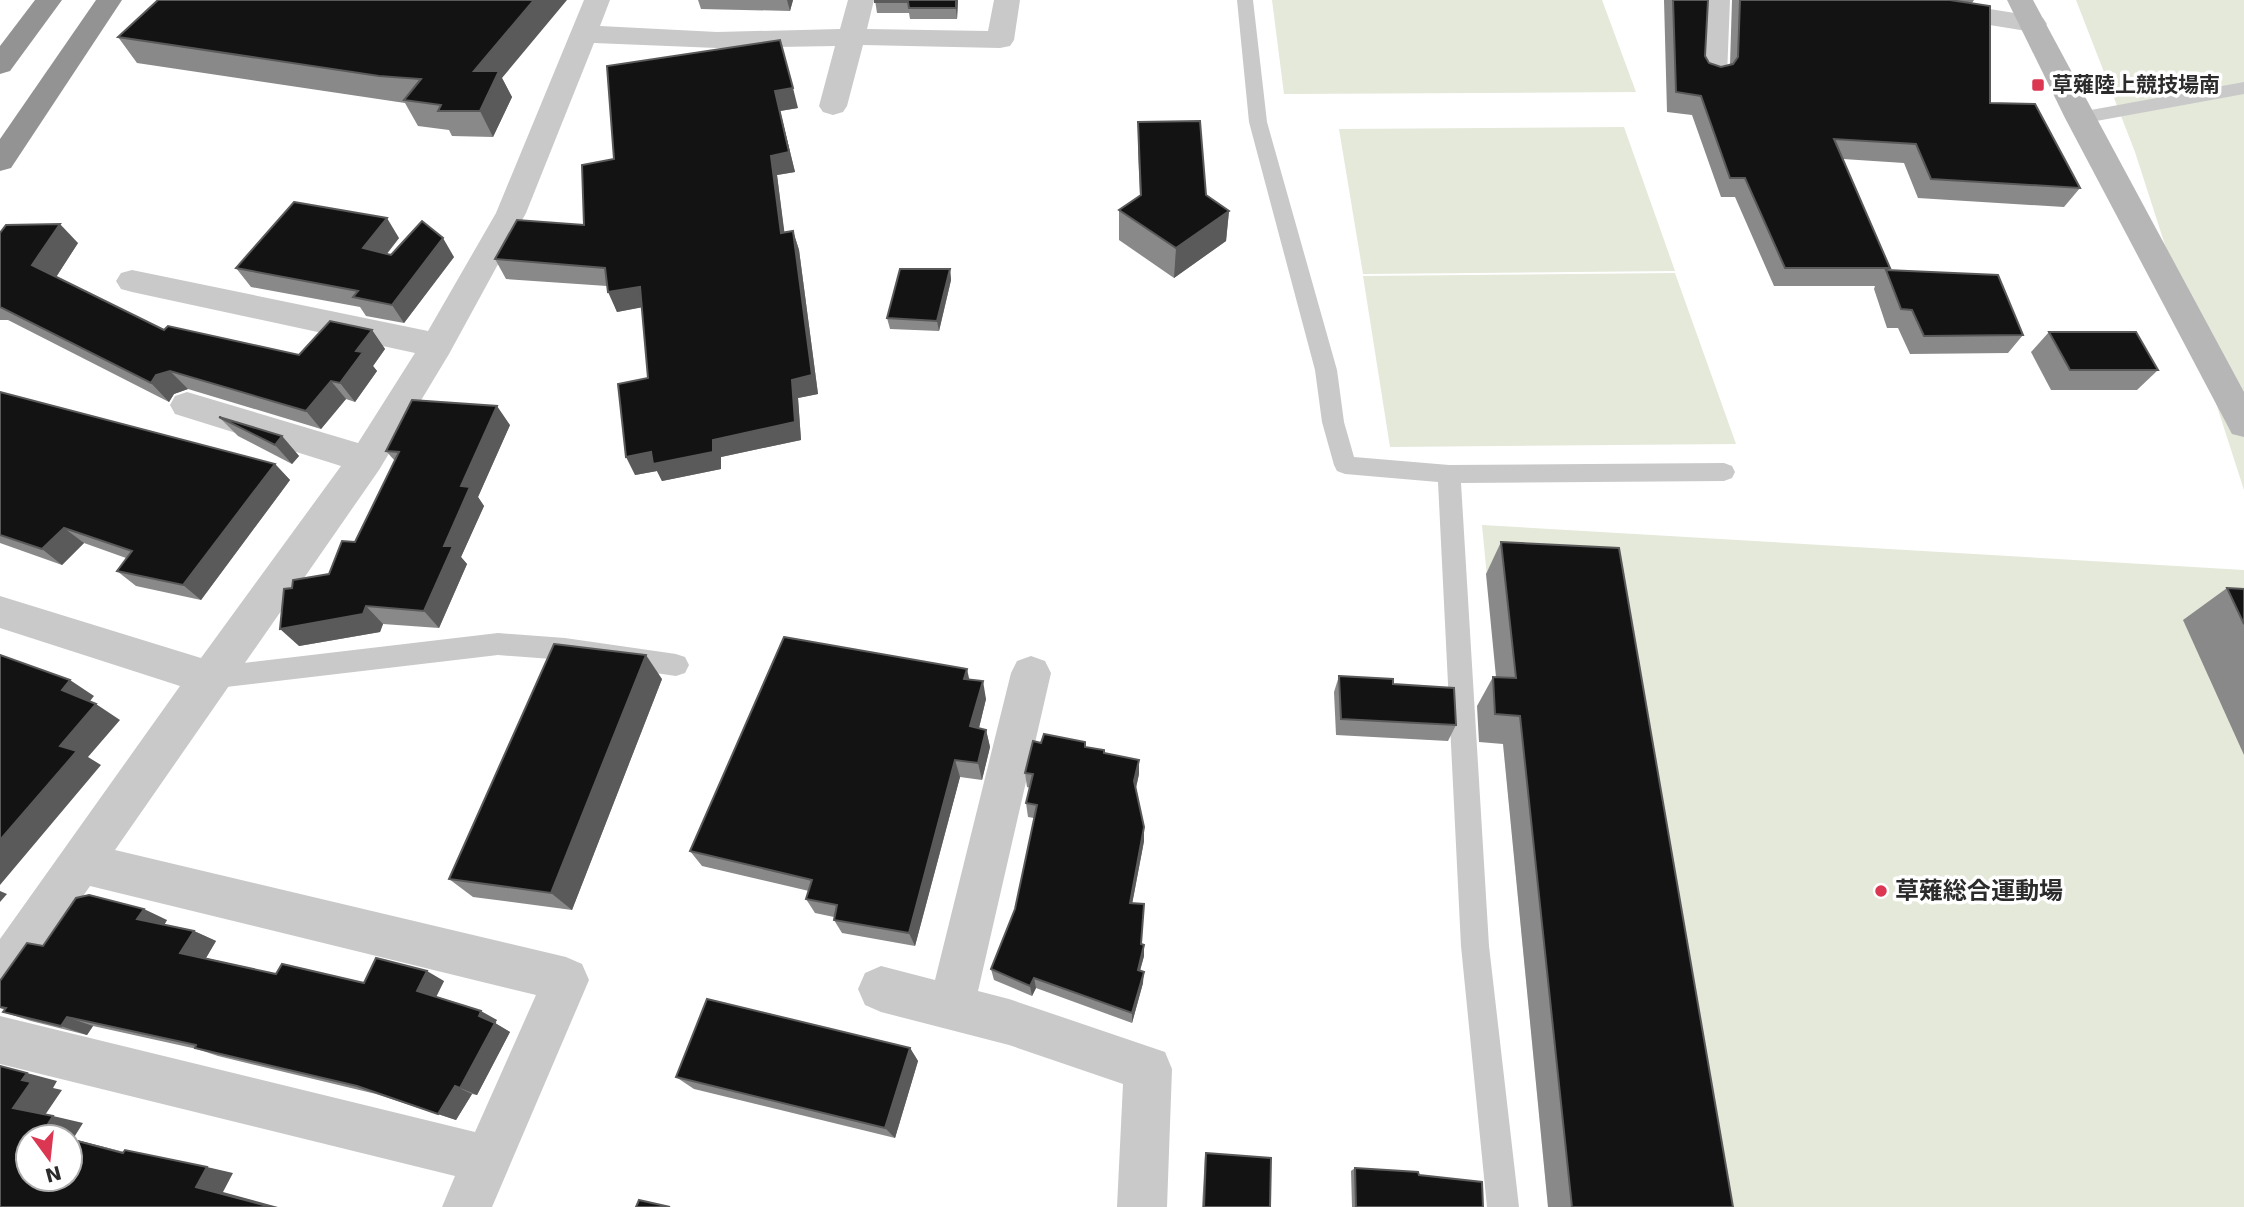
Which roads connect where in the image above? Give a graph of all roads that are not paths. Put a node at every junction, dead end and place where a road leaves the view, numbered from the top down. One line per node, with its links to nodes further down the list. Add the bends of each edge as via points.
1 (49, 0): 13 (highway)
2 (109, 0): 15 (highway)
3 (116, 0): 15 (highway)
4 (597, 0): 11 (street)
5 (862, 0): 12 (street)
6 (1007, 0): 12 (street, via 1000,40)
7 (1245, 0): 26 (lane, via 1258,122 1326,370 1345,465)
8 (1717, 0): 14 (street)
9 (1884, 0): 10 (street)
10 (2027, 12): 18 (street)
11 (584, 34): 12 (street, via 717,40); 21 (street, via 512,213)
12 (853, 37): 17 (street)
13 (0, 65)
14 (1713, 75)
15 (56, 76): 19 (highway)
16 (2244, 88): 18 (lane)
17 (833, 106)
18 (2080, 118): 23 (street)
19 (0, 161)
20 (132, 281): 21 (street)
21 (437, 345): 24 (street)
22 (187, 405): 24 (street)
23 (2244, 424)
24 (366, 460): 30 (street)
25 (1724, 472): 26 (lane)
26 (1449, 474): 39 (lane, via 1475,946)
27 (0, 612): 30 (street)
28 (676, 666): 30 (lane, via 498,644)
29 (1031, 673): 34 (street)
30 (209, 678): 31 (street)
31 (82, 863): 32 (street); 36 (street, via 566,981)
32 (0, 978)
33 (881, 989): 34 (street)
34 (951, 1007): 38 (street, via 1148,1069)
35 (0, 1040): 36 (street)
36 (488, 1160): 37 (street)
37 (467, 1207)
38 (1142, 1207)
39 (1503, 1207)

